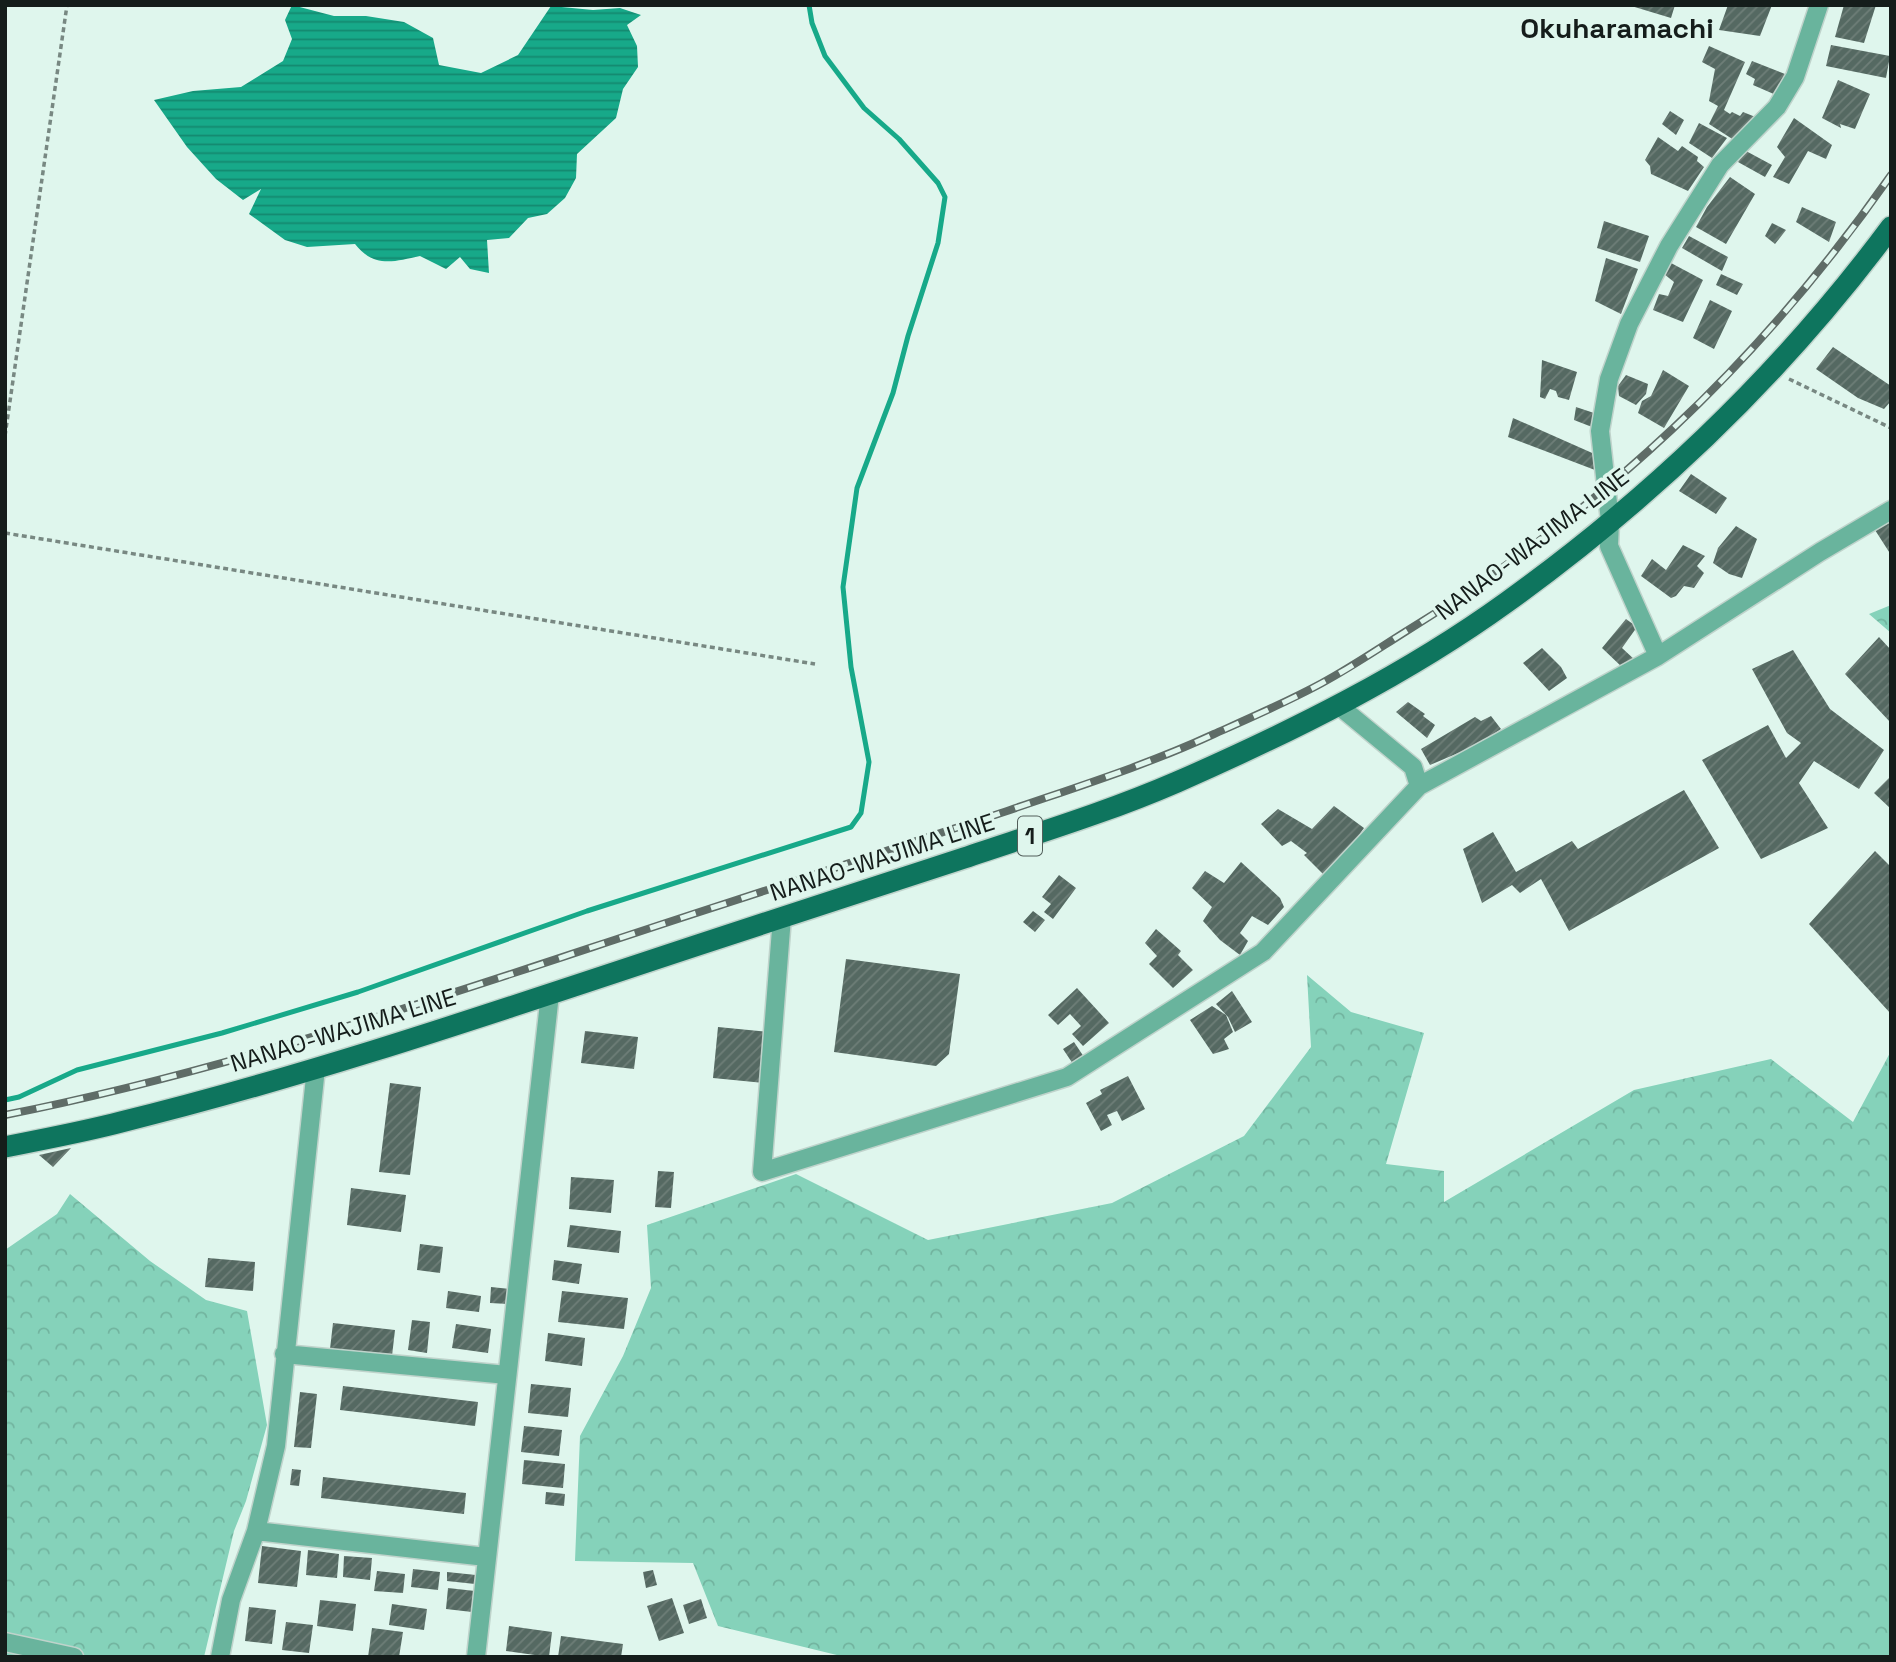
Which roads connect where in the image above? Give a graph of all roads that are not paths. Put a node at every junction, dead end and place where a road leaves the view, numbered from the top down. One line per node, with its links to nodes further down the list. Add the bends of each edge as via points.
1 (1819, 5): 4 (street, via 1795,77 1777,107 1720,165 1669,246 1629,324 1609,379 1600,432)
2 (1891, 227): 4 (main road, NANAO-WAJIMA LINE / 1, via 1731,414)
3 (1891, 510): 5 (street)
4 (1610, 522): 5 (street, via 1609,547); 6 (main road, NANAO-WAJIMA LINE / 1, via 1506,603 1424,657)
5 (1658, 656): 7 (street)
6 (1338, 705): 7 (street, via 1413,766); 8 (main road, NANAO-WAJIMA LINE / 1, via 1162,788)
7 (1419, 786): 8 (street, via 1263,952 1067,1077 762,1172)
8 (782, 918): 9 (main road, NANAO-WAJIMA LINE / 1)
9 (550, 994): 10 (main road, NANAO-WAJIMA LINE / 1); 13 (street)
10 (316, 1068): 11 (main road, NANAO-WAJIMA LINE / 1, via 120,1123); 12 (street)
11 (5, 1147)
12 (284, 1354): 13 (street); 14 (street, via 275,1446)
13 (507, 1376): 15 (street)
14 (256, 1531): 15 (street); 18 (street, via 231,1600)
15 (486, 1557): 19 (street)
16 (5, 1642): 17 (street)
17 (75, 1657)
18 (220, 1657)
19 (476, 1657)

